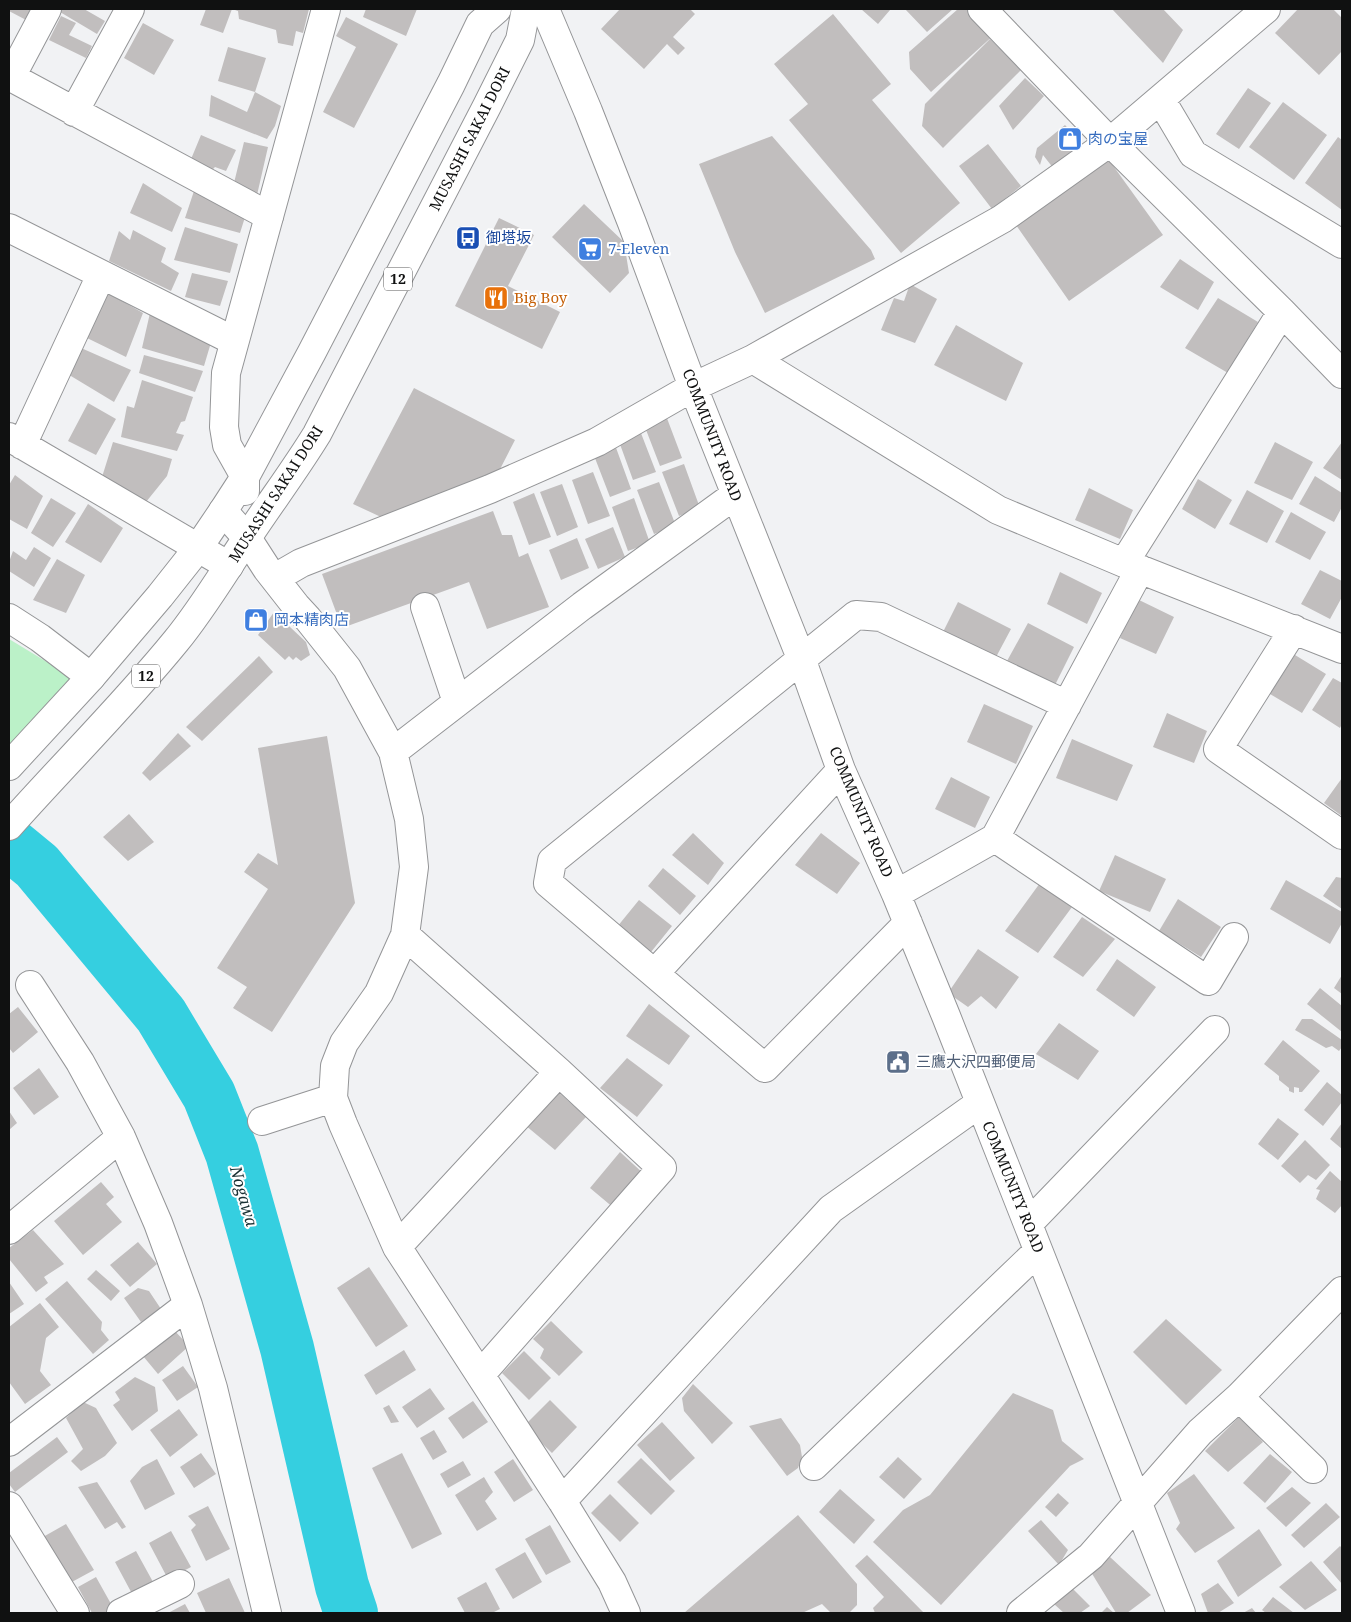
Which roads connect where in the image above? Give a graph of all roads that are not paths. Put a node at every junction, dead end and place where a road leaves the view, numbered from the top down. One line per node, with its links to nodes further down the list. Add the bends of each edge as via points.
1 (47, 9): 9 (street)
2 (130, 9): 11 (street)
3 (326, 9): 13 (street)
4 (497, 9): 23 (street, via 480,24)
5 (526, 9): 26 (street, MUSASHI SAKAI DORI / 12, via 520,40 317,434)
6 (545, 9): 21 (street, COMMUNITY ROAD, via 628,213)
7 (982, 9): 12 (street)
8 (1266, 9): 10 (street)
9 (10, 76): 11 (street)
10 (1160, 100): 12 (street); 15 (street, via 1194,154)
11 (74, 112): 13 (street)
12 (1110, 142): 17 (street); 19 (street, via 1002,219)
13 (269, 216): 18 (street)
14 (9, 228): 16 (street)
15 (1342, 244)
16 (101, 275): 18 (street); 22 (street)
17 (1282, 312): 20 (street); 29 (street)
18 (234, 341): 23 (street, via 226,373 224,427 227,445)
19 (753, 359): 21 (street); 29 (street, via 998,510)
20 (1342, 374)
21 (693, 387): 24 (street, COMMUNITY ROAD); 30 (street, via 597,442 490,489 301,563)
22 (16, 441): 27 (street)
23 (245, 477): 25 (street); 26 (street)
24 (735, 495): 35 (street, COMMUNITY ROAD); 37 (street)
25 (223, 511): 26 (street); 27 (street)
26 (247, 538): 28 (street, MUSASHI SAKAI DORI / 12); 30 (street)
27 (198, 548): 28 (street); 36 (street)
28 (229, 566): 42 (street, MUSASHI SAKAI DORI / 12, via 206,603 176,641)
29 (1132, 566): 33 (street); 38 (street)
30 (275, 578): 39 (street, via 347,668)
31 (425, 607): 37 (street)
32 (9, 618): 36 (street)
33 (1294, 629): 34 (street); 43 (street, via 1218,749)
34 (1342, 649)
35 (801, 658): 38 (street, via 856,615 881,617); 41 (street, COMMUNITY ROAD); 49 (street, via 552,861 548,883)
36 (91, 677): 40 (street)
37 (457, 702): 39 (street)
38 (1067, 705): 44 (street)
39 (394, 752): 47 (street, via 410,819 414,866)
40 (9, 766)
41 (842, 770): 45 (street, COMMUNITY ROAD); 49 (street)
42 (9, 826)
43 (1342, 835)
44 (995, 838): 45 (street); 48 (street, via 1208,980)
45 (896, 894): 46 (street, COMMUNITY ROAD)
46 (908, 923): 49 (street, via 765,1068); 54 (street, COMMUNITY ROAD)
47 (406, 935): 52 (street); 53 (street, via 379,993 344,1043 335,1066)
48 (1234, 937)
49 (655, 973)
50 (30, 984): 56 (street, via 80,1062)
51 (1215, 1030): 57 (street)
52 (559, 1072): 59 (street); 63 (street, via 662,1168)
53 (333, 1098): 55 (street); 59 (street)
54 (980, 1103): 57 (street, COMMUNITY ROAD); 68 (street, via 831,1209)
55 (262, 1122)
56 (121, 1137): 58 (street); 62 (street, via 158,1223)
57 (1028, 1224): 60 (street, COMMUNITY ROAD)
58 (9, 1230)
59 (397, 1247): 63 (street)
60 (1038, 1251): 66 (street); 69 (street, COMMUNITY ROAD)
61 (1342, 1291): 64 (street)
62 (188, 1305): 65 (street); 74 (street, via 212,1388)
63 (481, 1374): 68 (street)
64 (1239, 1397): 67 (street); 69 (street, via 1200,1432)
65 (9, 1442)
66 (814, 1466)
67 (1313, 1469)
68 (562, 1501): 75 (street, via 612,1582)
69 (1138, 1503): 76 (street, via 1091,1556); 77 (street, COMMUNITY ROAD)
70 (9, 1506): 72 (street)
71 (180, 1584): 73 (street)
72 (75, 1613)
73 (121, 1613)
74 (267, 1613)
75 (626, 1613)
76 (1021, 1613)
77 (1181, 1613)

